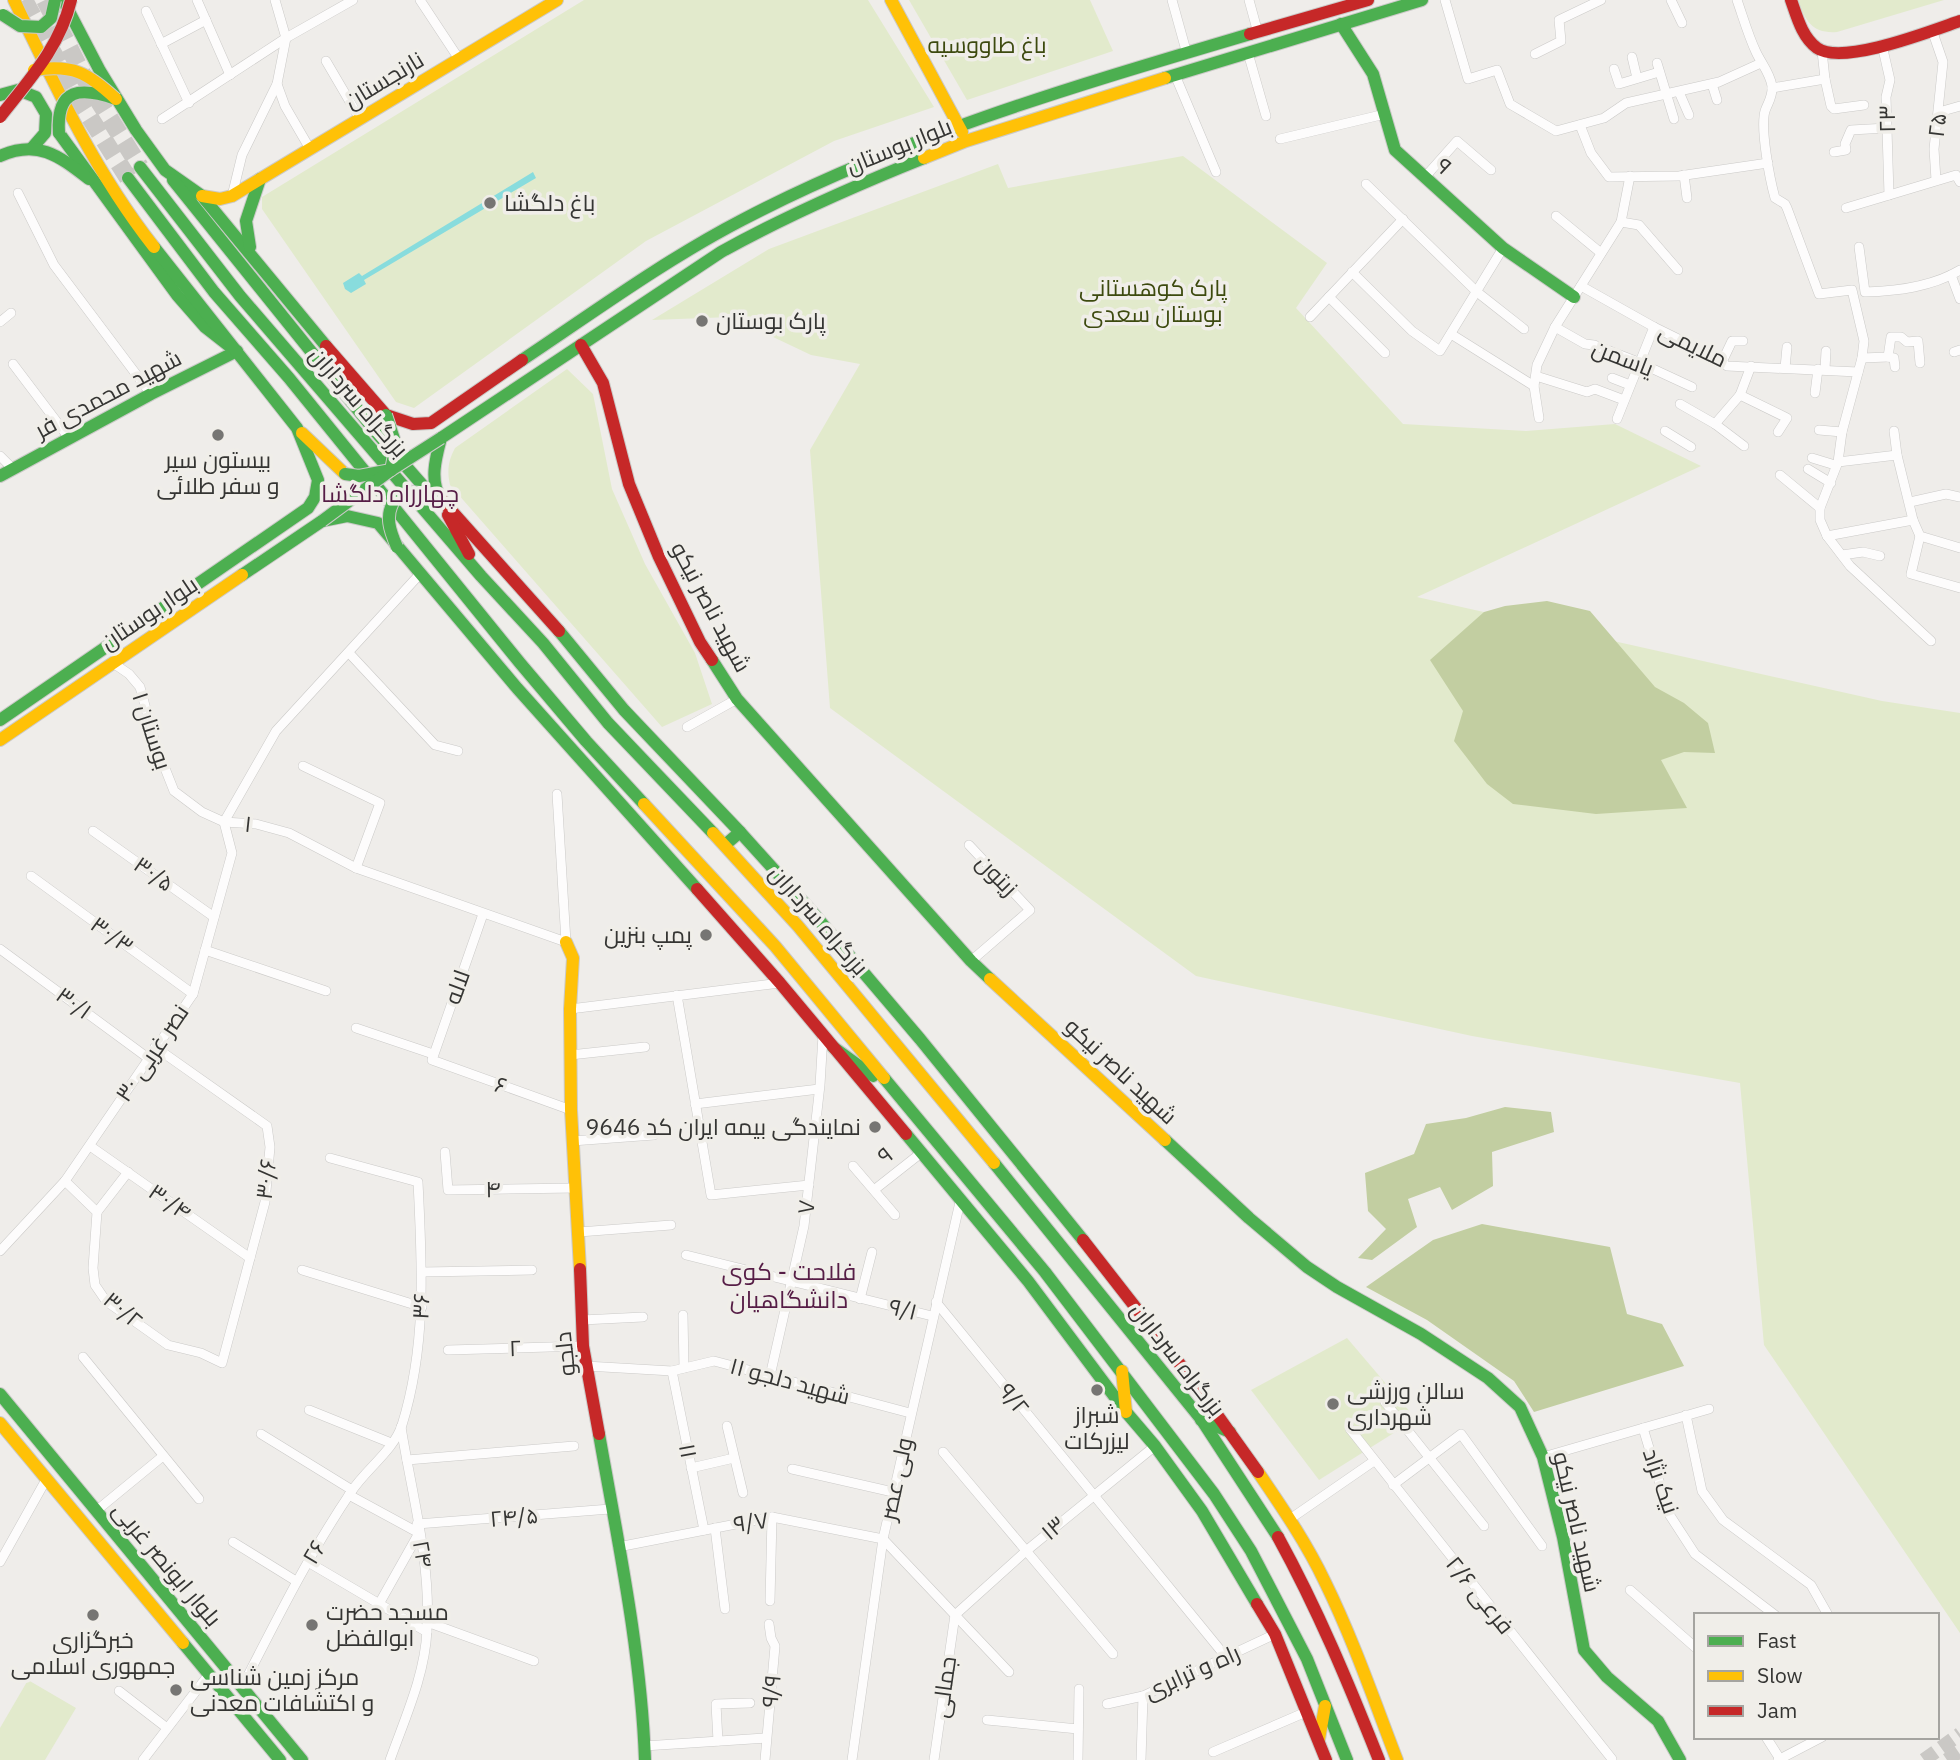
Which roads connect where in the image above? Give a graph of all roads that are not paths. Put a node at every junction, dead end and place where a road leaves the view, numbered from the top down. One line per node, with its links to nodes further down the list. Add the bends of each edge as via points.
1 (14, 0): 121 (main road, via 52,80 131,217)
2 (55, 0): 22 (main road, bridge, via 51,18 41,27 15,25)
3 (63, 0): 53 (main road)
4 (71, 0): 62 (main road, bridge, via 60,38)
5 (197, 0): 23 (street)
6 (275, 0): 29 (street)
7 (353, 0): 29 (street)
8 (420, 0): 37 (street)
9 (891, 0): 66 (main road)
10 (1172, 0): 34 (street)
11 (1249, 0): 28 (street)
12 (1368, 0): 20 (main road, بلوار بوستان)
13 (1422, 0): 26 (main road, بلوار بوستان)
14 (1445, 0): 67 (street, via 1468,79 1497,70 1510,104 1556,131)
15 (1601, 0): 35 (street, via 1559,20 1561,41)
16 (1671, 0): 25 (street)
17 (1737, 0): 39 (street)
18 (1791, 0): 32 (main road, via 1802,29)
19 (551, 2): 37 (main road, نارنجستان)
20 (1325, 6): 28 (main road, بلوار بوستان)
21 (146, 11): 30 (street)
22 (1, 13)
23 (206, 20): 30 (street); 42 (street)
24 (1960, 21): 27 (main road)
25 (1682, 23)
26 (1341, 24): 33 (main road, بلوار بوستان); 59 (main road, ۹, via 1373,74)
27 (1932, 30): 31 (main road); 58 (street, ۲۵, via 1942,62)
28 (1258, 33): 34 (main road, بلوار بوستان)
29 (286, 38): 42 (street); 46 (street)
30 (161, 44): 55 (street)
31 (1882, 45): 32 (main road, via 1837,54); 68 (street, ۲۳, via 1890,80)
32 (1822, 51): 45 (street)
33 (1248, 53): 43 (main road, بلوار بوستان); 61 (street)
34 (1187, 54): 40 (main road, بلوار بوستان)
35 (1535, 54)
36 (1632, 57): 44 (street)
37 (459, 60): 65 (main road, نارنجستان)
38 (326, 61): 65 (street)
39 (1761, 63): 48 (street); 49 (street)
40 (1142, 67): 47 (main road); 66 (main road, بلوار بوستان)
41 (1614, 69): 44 (street, via 1619,84)
42 (230, 75): 55 (street)
43 (1175, 75): 47 (main road, بلوار بوستان); 79 (street)
44 (1637, 78): 52 (street, via 1658,67)
45 (1825, 79): 49 (street); 56 (street, via 1834,109)
46 (277, 83): 72 (street); 92 (street, via 242,155)
47 (1149, 83): 70 (main road, بلوار بوستان)
48 (1712, 85): 50 (street); 54 (street)
49 (1772, 88): 75 (street, via 1765,111)
50 (1678, 92): 52 (street); 60 (street)
51 (0, 94): 53 (main road, bridge, via 30,71 50,67 92,76); 71 (main road, via 18,90 36,97 46,114 45,133)
52 (1667, 94): 63 (street); 67 (street, via 1626,103 1604,118)
53 (116, 99): 77 (main road); 84 (main road, bridge, via 82,90 69,97 61,109 59,133)
54 (1717, 100)
55 (189, 103): 64 (street)
56 (1864, 105)
57 (1960, 106): 58 (street)
58 (1939, 112): 86 (street, ۲۵)
59 (1385, 114): 69 (street); 82 (main road, ۹, via 1395,150)
60 (1689, 115)
61 (1266, 116)
62 (0, 117)
63 (1674, 118)
64 (162, 119)
65 (360, 119): 72 (main road, نارنجستان)
66 (958, 125): 70 (main road); 95 (main road, بلوار بوستان, via 854,166)
67 (1580, 125): 80 (street, via 1591,153 1609,177)
68 (1887, 128): 73 (street, via 1851,130 1846,150); 90 (street, ۲۳)
69 (1280, 139)
70 (967, 141): 99 (main road, بلوار بوستان)
71 (32, 148): 74 (main road); 84 (main road, via 61,157)
72 (310, 149): 85 (main road, نارنجستان)
73 (1834, 152)
74 (0, 156)
75 (1768, 163): 81 (street); 125 (street, via 1775,198 1787,208 1819,294 1852,289 1864,341)
76 (140, 167): 181 (main road, بزرگراه سرداران, via 240,296)
77 (165, 170): 91 (main road); 181 (main road, via 451,518)
78 (1490, 170): 82 (street, via 1457,141)
79 (1216, 172)
80 (1630, 176): 81 (street); 98 (street)
81 (1684, 176): 93 (street)
82 (1425, 177): 101 (main road, ۹)
83 (128, 178): 220 (main road, بزرگراه سرداران, via 214,292 520,663 775,946)
84 (89, 179): 121 (main road, via 192,314)
85 (260, 179): 92 (main road, نارنجستان); 103 (main road, via 247,209 244,237)
86 (1936, 180): 87 (street, via 1956,176); 90 (street)
87 (1960, 182)
88 (1366, 184): 97 (street)
89 (18, 193): 139 (street, via 54,265)
90 (1889, 195): 94 (street)
91 (202, 196): 92 (main road); 103 (main road)
92 (232, 196)
93 (1687, 198)
94 (1846, 208)
95 (757, 212): 99 (main road); 144 (main road, بلوار بوستان, via 663,266 431,423 413,424)
96 (1556, 216): 102 (street)
97 (1403, 219): 105 (street); 108 (street)
98 (1621, 222): 102 (street); 104 (street, via 1639,225)
99 (766, 227): 119 (main road, بلوار بوستان)
100 (1859, 247): 106 (street, via 1865,292 1902,290)
101 (1503, 248): 107 (main road, ۹); 108 (street)
102 (1601, 253): 107 (street)
103 (254, 257): 144 (main road)
104 (1678, 270)
105 (1352, 272): 109 (street); 117 (street, via 1412,331 1440,351)
106 (1956, 273): 110 (street)
107 (1577, 291): 114 (street); 115 (street, ملایمی)
108 (1476, 292): 116 (street); 117 (street)
109 (1329, 297): 112 (street); 123 (street)
110 (1960, 299)
111 (11, 313): 113 (street)
112 (1310, 317)
113 (0, 322)
114 (1555, 327): 126 (street, یاسمن, via 1585,344); 136 (street, via 1537,365)
115 (1654, 327): 126 (street); 127 (street, ملایمی)
116 (1524, 328)
117 (1451, 334): 136 (street)
118 (1743, 341): 127 (street, via 1732,341)
119 (581, 345): 155 (main road, بلوار بوستان); 186 (main road, شهید ناصر نیکو, via 603,383 629,484 659,557 700,642)
120 (1787, 347): 132 (street)
121 (237, 351): 139 (main road, شهید محمدی فر); 148 (main road)
122 (1826, 351): 133 (street)
123 (1385, 353)
124 (1888, 357): 125 (street); 128 (street, via 1891,337 1901,337 1918,341); 131 (street, via 1894,358)
125 (1862, 358): 134 (street)
126 (1638, 362): 137 (street); 138 (street, یاسمن)
127 (1722, 362): 130 (street, ملایمی)
128 (1920, 363)
129 (13, 364): 154 (street)
130 (1751, 366): 132 (street, ملایمی); 141 (street)
131 (1895, 367)
132 (1785, 368): 133 (street, ملایمی)
133 (1821, 369): 134 (street, ملایمی); 140 (street)
134 (1858, 372): 152 (street)
135 (1612, 378): 137 (street)
136 (1535, 381): 142 (street, via 1587,392 1595,388); 145 (street)
137 (1630, 385): 142 (street)
138 (1692, 387)
139 (151, 394): 154 (main road, شهید محمدی فر)
140 (1815, 394)
141 (1740, 395): 147 (street); 151 (street, via 1787,418)
142 (1624, 400): 146 (street)
143 (1680, 404): 147 (street)
144 (386, 415): 164 (main road, bridge, via 396,445)
145 (1539, 418)
146 (1617, 419)
147 (1715, 424): 156 (street)
148 (297, 428): 164 (main road, bridge, via 345,474); 187 (main road, بلوار بوستان, via 318,480 308,508)
149 (1819, 430): 152 (street)
150 (1665, 431): 157 (street)
151 (1778, 432)
152 (1842, 432): 161 (street)
153 (1894, 432): 158 (street)
154 (69, 438): 162 (main road, شهید محمدی فر)
155 (441, 438): 164 (main road, بلوار بوستان, bridge); 168 (main road, via 433,480)
156 (1744, 446)
157 (1691, 447)
158 (1897, 455): 161 (street); 170 (street)
159 (0, 456): 162 (street)
160 (1812, 458): 161 (street)
161 (1837, 464): 167 (street)
162 (12, 468): 166 (main road, شهید محمدی فر)
163 (1808, 469): 167 (street)
164 (391, 470): 173 (main road, بلوار بوستان, bridge)
165 (1780, 475): 171 (street)
166 (0, 476)
167 (1831, 483): 171 (street)
168 (438, 495): 176 (main road, bridge, via 415,490 393,501 388,522); 195 (main road, via 624,710)
169 (1960, 496): 170 (street, via 1946,494)
170 (1910, 502): 172 (street)
171 (1820, 508): 174 (street)
172 (1913, 520): 174 (street); 175 (street)
173 (322, 521): 176 (main road, via 347,516 378,523); 185 (main road, بلوار بوستان)
174 (1826, 536): 178 (street)
175 (1920, 536): 177 (street); 182 (street, via 1911,574)
176 (397, 547): 180 (main road)
177 (1960, 548)
178 (1842, 555): 179 (street, via 1863,552); 183 (street)
179 (1880, 556)
180 (419, 575): 184 (street, ۱); 206 (main road)
181 (481, 576): 196 (main road, بزرگراه سرداران, via 608,723)
182 (1960, 588)
183 (1931, 640)
184 (349, 653): 190 (street, via 435,745); 193 (street, ۱, via 276,731)
185 (113, 663): 189 (main road, بلوار بوستان); 193 (street, بوستان ۱, via 140,687 174,791)
186 (737, 699): 188 (street); 205 (main road, شهید ناصر نیکو)
187 (0, 720)
188 (687, 727)
189 (0, 740)
190 (458, 751)
191 (303, 765): 198 (street, via 380,803)
192 (557, 794): 202 (street)
193 (224, 822): 198 (street, ۱, via 289,833); 201 (street, نصر غربی ۳۰, via 232,853)
194 (93, 831): 201 (street, ۳۰/۵)
195 (740, 832): 196 (main road); 278 (main road, via 920,1039 1084,1241)
196 (726, 845): 244 (main road, بزرگراه سرداران, via 904,1052)
197 (969, 845): 205 (street, زیتون, via 1030,910)
198 (356, 868): 200 (street, ۱)
199 (31, 876): 208 (street, ۳۰/۳)
200 (483, 914): 202 (street, ۱); 217 (street, لاله)
201 (215, 917): 204 (street, نصر غربی ۳۰)
202 (566, 942): 210 (main road, دلجو, via 573,958)
203 (0, 949): 218 (street, ۳۰/۱)
204 (205, 950): 207 (street); 208 (street, نصر غربی ۳۰)
205 (971, 961): 285 (main road, شهید ناصر نیکو, via 1307,1267 1488,1378 1520,1407)
206 (780, 983): 209 (street); 212 (main road)
207 (326, 991)
208 (192, 994): 213 (street, نصر غربی ۳۰)
209 (677, 995): 210 (street); 221 (street)
210 (570, 1009): 216 (main road, دلجو)
211 (356, 1028): 217 (street, ۶)
212 (823, 1035): 215 (main road); 219 (street, ۷)
213 (155, 1047): 218 (street, نصر غربی ۳۰); 243 (street, ۳۰/۶, via 267,1126 270,1147 265,1202)
214 (645, 1047): 216 (street)
215 (833, 1047): 220 (main road); 227 (main road)
216 (570, 1055): 222 (main road, دلجو)
217 (433, 1057): 222 (street, ۶)
218 (148, 1058): 225 (street, نصر غربی ۳۰)
219 (820, 1089): 221 (street); 232 (street, ۷)
220 (894, 1091): 244 (main road, بزرگراه سرداران)
221 (695, 1104): 232 (street, via 711,1195)
222 (571, 1111): 224 (main road, دلجو)
223 (654, 1135): 224 (street)
224 (572, 1141): 233 (main road, دلجو)
225 (90, 1146): 230 (street, ۳۰/۴); 231 (street, نصر غربی ۳۰)
226 (445, 1152): 233 (street, ۴, via 447,1190)
227 (921, 1153): 234 (street, ۹); 235 (main road)
228 (330, 1158): 247 (street, ۳۶, via 418,1182)
229 (853, 1166): 234 (street, ۹)
230 (128, 1172): 236 (street); 243 (street, ۳۰/۴)
231 (65, 1181): 236 (street); 240 (street, نصر غربی ۳۰)
232 (808, 1185): 248 (street, ۷)
233 (576, 1188): 239 (main road, دلجو)
234 (874, 1190): 237 (street, ۹)
235 (960, 1202): 250 (street, ولی عصر); 269 (main road, via 1028,1281)
236 (97, 1212): 259 (street, ۳۰/۲, via 93,1268 95,1285 106,1301 168,1345)
237 (895, 1215)
238 (671, 1225): 239 (street)
239 (579, 1233): 255 (main road, دلجو)
240 (0, 1251)
241 (872, 1252): 249 (street)
242 (686, 1255): 248 (street, ۹/۱)
243 (250, 1258): 259 (street, ۳۰/۶)
244 (1057, 1263): 263 (main road, بزرگراه سرداران); 272 (main road, بزرگراه سرداران)
245 (302, 1270): 251 (street)
246 (532, 1270): 247 (street)
247 (422, 1272): 251 (street, ۳۶)
248 (791, 1282): 249 (street, ۹/۱); 264 (street, ۷)
249 (860, 1299): 253 (street, ۹/۱)
250 (936, 1301): 253 (street, ولی عصر); 297 (street, ۹/۲)
251 (422, 1307): 275 (street, ۳۶, via 416,1363)
252 (683, 1315): 261 (street)
253 (932, 1316): 270 (street, ولی عصر)
254 (643, 1317): 255 (street)
255 (582, 1320): 256 (main road, دلجو)
256 (583, 1346): 257 (street, ۲); 260 (main road, دلجو)
257 (448, 1350)
258 (83, 1357): 284 (street)
259 (222, 1363)
260 (586, 1366): 262 (street, شهید دلجو ۱۱); 299 (main road, دلجو)
261 (684, 1368): 262 (street, شهید دلجو ۱۱); 264 (street, شهید دلجو ۱۱, via 714,1361)
262 (672, 1371): 290 (street, ۱۱)
263 (1122, 1371): 269 (main road); 340 (main road, بزرگراه سرداران, via 1251,1551 1296,1636)
264 (770, 1376): 270 (street, شهید دلجو ۱۱)
265 (0, 1394): 300 (main road, بلوار ابونصر غربی)
266 (1385, 1402): 287 (street)
267 (1709, 1409): 271 (street)
268 (309, 1410): 280 (street)
269 (1126, 1412): 282 (main road)
270 (910, 1413): 294 (street, ولی عصر)
271 (1686, 1415): 276 (street); 320 (street, via 1702,1491 1723,1520 1811,1585)
272 (1201, 1419): 278 (main road); 322 (main road, بزرگراه سرداران, via 1277,1535)
273 (0, 1423): 292 (main road, بلوار ابونصر غربی)
274 (727, 1426): 286 (street)
275 (401, 1427): 280 (street, ۲۶); 288 (street, ۲۴)
276 (1643, 1428): 285 (street); 319 (street, نیک نژاد, via 1669,1514 1695,1554)
277 (1350, 1429): 289 (street, فرعی ۲/۶)
278 (1230, 1432): 302 (main road)
279 (261, 1434): 295 (street)
280 (391, 1443): 295 (street, ۲۶)
281 (574, 1446): 288 (street)
282 (1155, 1446): 297 (street, ۱۳); 326 (main road, via 1202,1511)
283 (943, 1452): 311 (street)
284 (163, 1455): 298 (street); 300 (street)
285 (1543, 1457): 368 (main road, شهید ناصر نیکو, via 1584,1650 1607,1677 1658,1721)
286 (734, 1458): 290 (street); 296 (street)
287 (1430, 1458): 293 (street); 303 (street); 309 (street, via 1461,1434)
288 (407, 1460): 305 (street, ۲۴)
289 (1374, 1461): 293 (street, فرعی ۲/۶); 302 (street)
290 (691, 1468): 306 (street, ۱۱)
291 (792, 1469): 294 (street)
292 (47, 1479): 312 (street); 333 (main road, بلوار ابونصر غربی)
293 (1393, 1486): 352 (street, فرعی ۲/۶)
294 (893, 1492): 307 (street, ولی عصر)
295 (350, 1493): 305 (street); 313 (street, ۲۶)
296 (743, 1493)
297 (1092, 1496): 311 (street, ۱۳); 330 (street, ۹/۲)
298 (199, 1499)
299 (610, 1509): 305 (street, ۲۴/۵); 310 (main road, دلجو)
300 (96, 1511): 334 (main road, بلوار ابونصر غربی)
301 (772, 1517): 304 (street, ۹/۷); 307 (street, ۹/۷); 316 (street)
302 (1290, 1519): 327 (main road)
303 (1484, 1527)
304 (715, 1528): 306 (street, ۹/۷); 318 (street)
305 (418, 1529): 317 (street); 323 (street, ۲۴, via 427,1564)
306 (704, 1530): 310 (street, ۹/۷)
307 (883, 1539): 321 (street); 360 (street, ولی عصر)
308 (233, 1542): 314 (street)
309 (1542, 1546)
310 (618, 1547): 350 (main road, دلجو, via 636,1647)
311 (1026, 1551): 321 (street, ۱۳); 329 (street)
312 (0, 1562)
313 (308, 1562): 314 (street, ۲۶); 317 (street)
314 (296, 1581): 334 (street, ۲۶)
315 (1630, 1590): 328 (street)
316 (770, 1601)
317 (379, 1604): 325 (street)
318 (725, 1609)
319 (1772, 1613)
320 (1827, 1613)
321 (955, 1615): 332 (street); 361 (street, جمالی)
322 (1320, 1617): 327 (main road); 366 (main road, بزرگراه سرداران)
323 (427, 1622): 325 (street, ۲۴); 331 (street)
324 (769, 1623): 345 (street, ۹/۹, via 775,1646)
325 (427, 1632): 357 (street, ۲۴, via 418,1682)
326 (1275, 1634): 330 (street, راه و ترابری); 341 (main road)
327 (1351, 1640): 367 (main road)
328 (1694, 1646)
329 (1113, 1654)
330 (1226, 1657): 337 (street, راه و ترابری)
331 (534, 1661)
332 (1009, 1672)
333 (209, 1674): 343 (street); 355 (main road, بلوار ابونصر غربی)
334 (242, 1687): 356 (main road, بلوار ابونصر غربی)
335 (1079, 1689): 344 (street)
336 (119, 1691): 343 (street)
337 (1143, 1696): 339 (street, راه و ترابری); 363 (street)
338 (750, 1703): 349 (street, via 716,1704)
339 (1107, 1704)
340 (1325, 1706): 346 (main road); 365 (main road, بزرگراه سرداران)
341 (1306, 1712): 346 (main road); 351 (street)
342 (987, 1720): 344 (street)
343 (167, 1728): 354 (street)
344 (1078, 1729): 362 (street)
345 (766, 1738): 349 (street); 359 (street, ۹/۹)
346 (1319, 1739): 364 (main road)
347 (1767, 1739): 353 (street)
348 (1818, 1739): 353 (street)
349 (718, 1741): 350 (street)
350 (644, 1746): 358 (main road, دلجو)
351 (1213, 1752)
352 (1612, 1759)
353 (1779, 1759)
354 (143, 1760)
355 (280, 1760)
356 (302, 1760)
357 (391, 1760)
358 (645, 1760)
359 (765, 1760)
360 (852, 1760)
361 (934, 1760)
362 (1078, 1760)
363 (1140, 1760)
364 (1326, 1760)
365 (1347, 1760)
366 (1379, 1760)
367 (1397, 1760)
368 (1680, 1760)

